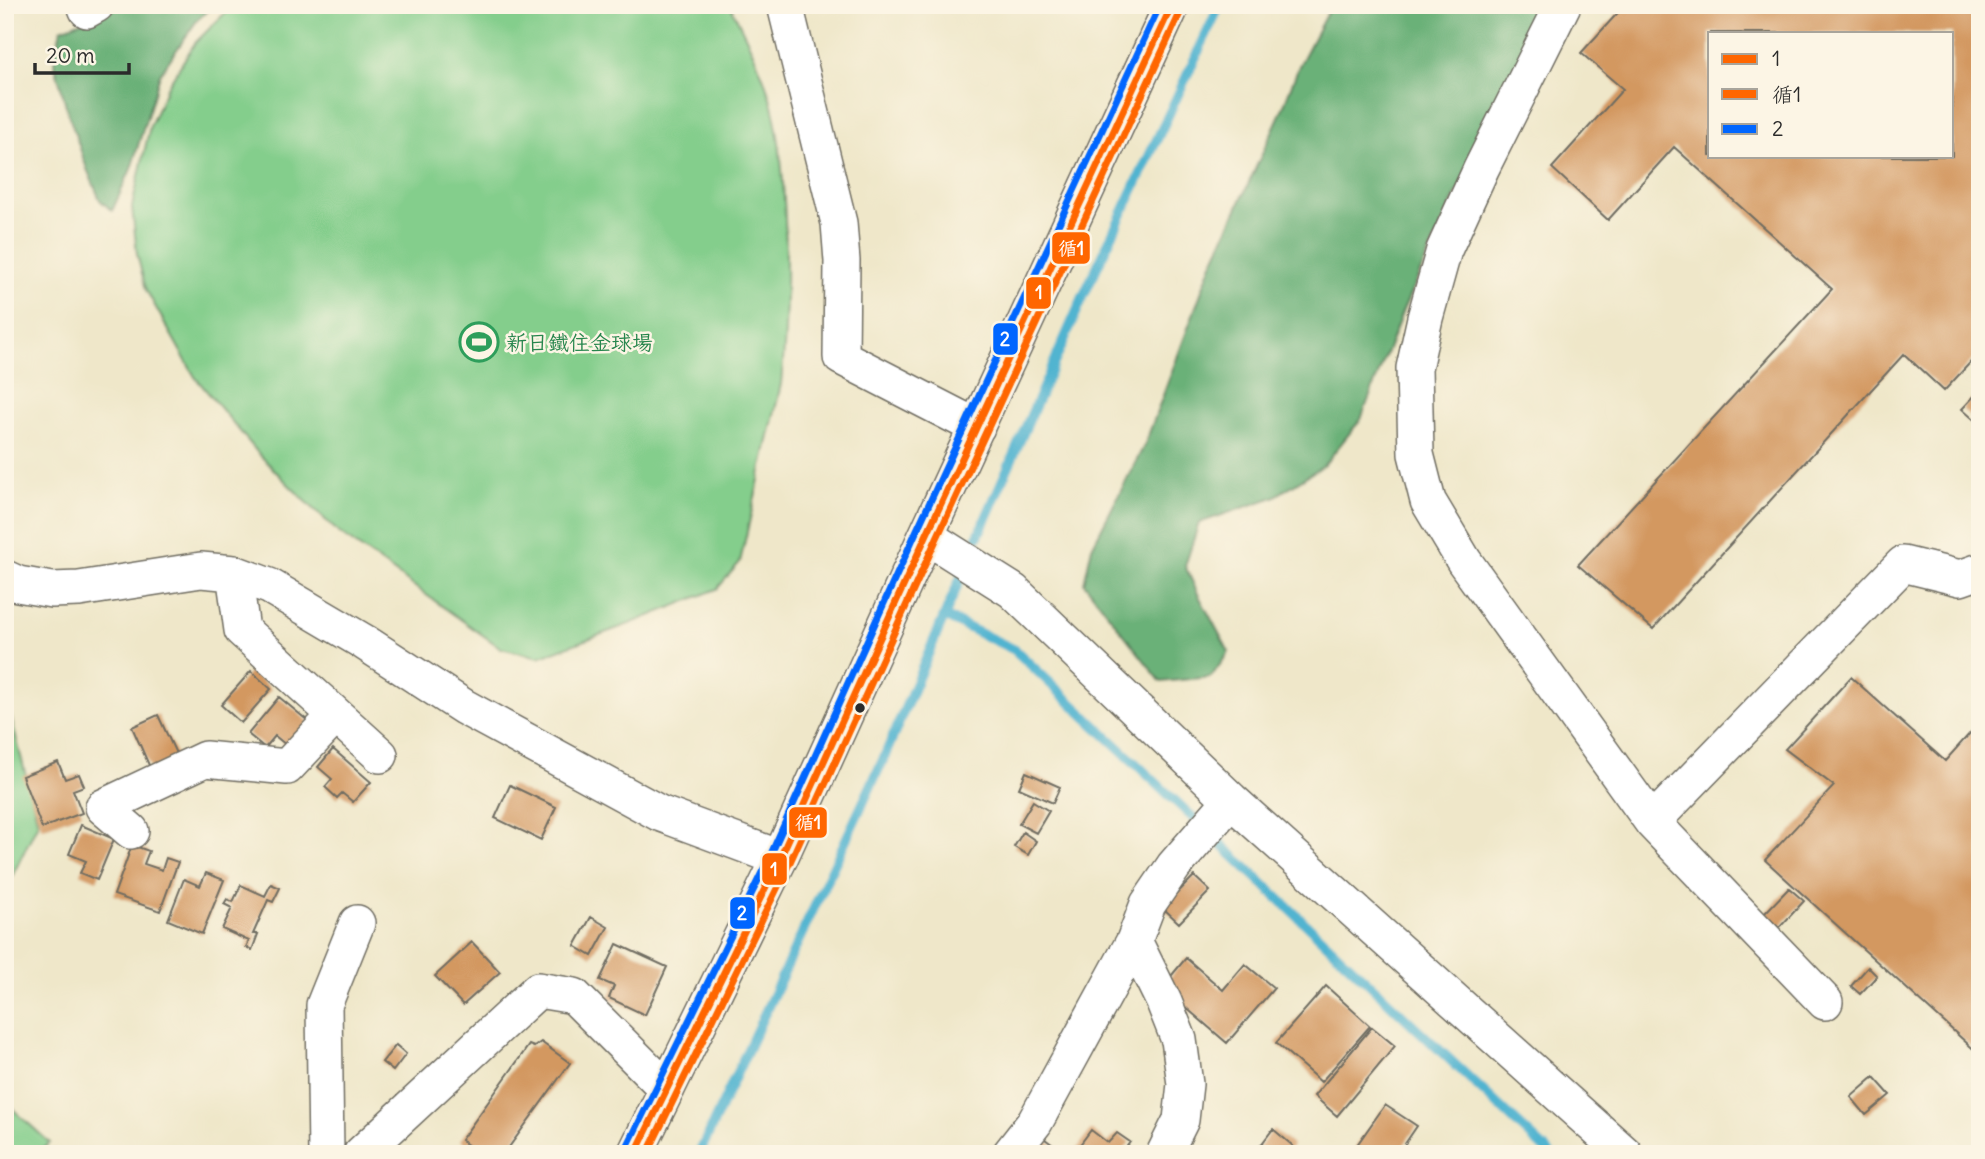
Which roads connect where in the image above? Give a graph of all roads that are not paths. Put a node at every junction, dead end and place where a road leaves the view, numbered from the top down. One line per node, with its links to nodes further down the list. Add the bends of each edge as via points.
1 (85, 5): 2 (street, via 87,10)
2 (96, 5)
3 (785, 5): 6 (street, via 839,223 841,357)
4 (1172, 5): 6 (street)
5 (1563, 5): 14 (street, via 1444,250 1414,368 1416,454 1428,501 1464,561)
6 (977, 427): 7 (street)
7 (926, 536): 13 (street, via 1013,591); 16 (street)
8 (1980, 571): 14 (street, via 1960,578 1903,564)
9 (233, 573): 10 (street, via 201,570 52,590); 11 (street, via 242,630); 16 (street, via 269,586 464,707 659,813)
10 (5, 578)
11 (335, 716): 12 (street); 15 (street, via 286,767 205,759 103,807)
12 (380, 755)
13 (1214, 819): 18 (street, via 1148,904); 26 (street)
14 (1652, 822): 19 (street)
15 (131, 831)
16 (780, 858): 20 (street)
17 (357, 923): 21 (street, via 324,1005)
18 (1134, 942): 24 (street, via 1035,1122); 25 (street, via 1179,1040 1185,1084 1181,1120)
19 (1825, 1002)
20 (667, 1089): 22 (street, via 574,996 538,990); 23 (street)
21 (326, 1154)
22 (362, 1154)
23 (635, 1154)
24 (1010, 1154)
25 (1164, 1154)
26 (1625, 1154)

